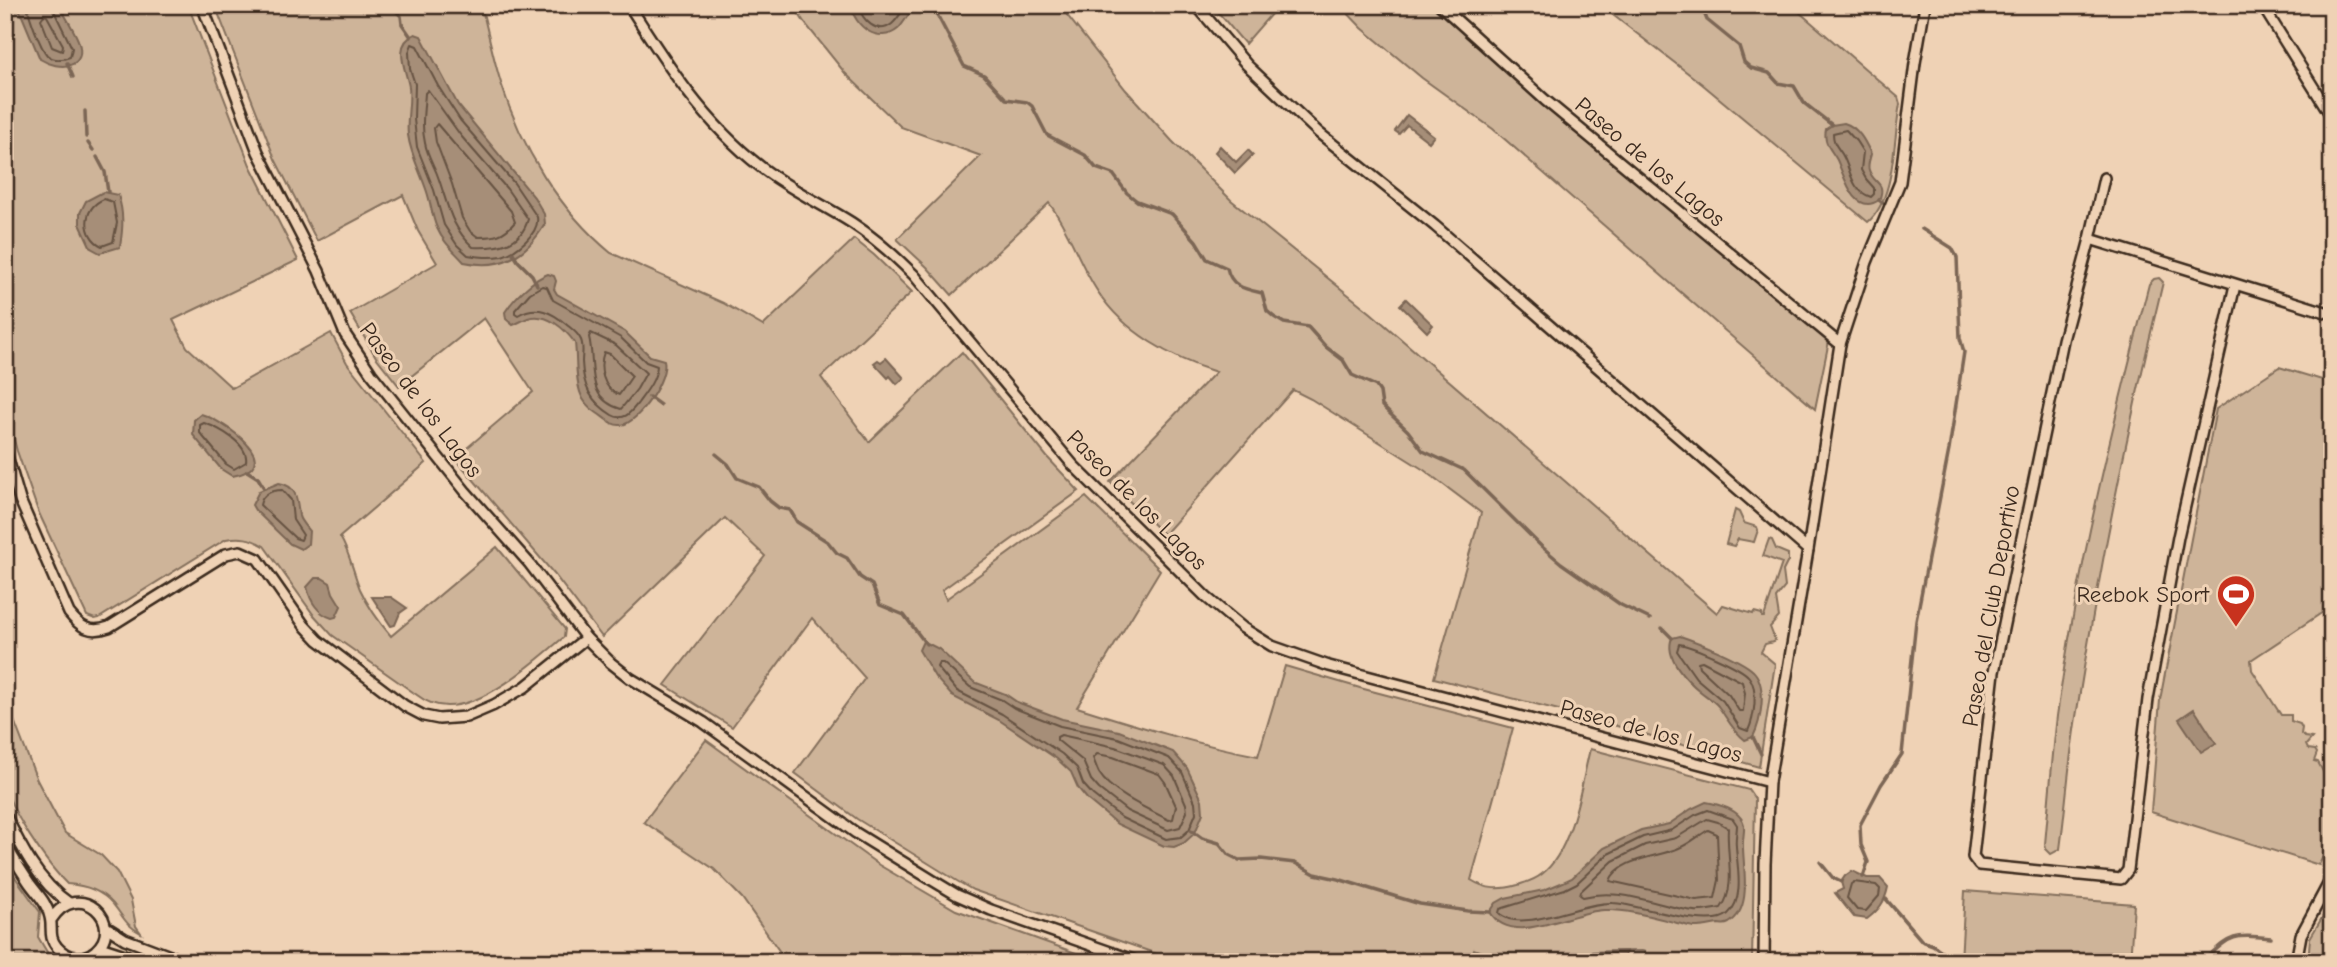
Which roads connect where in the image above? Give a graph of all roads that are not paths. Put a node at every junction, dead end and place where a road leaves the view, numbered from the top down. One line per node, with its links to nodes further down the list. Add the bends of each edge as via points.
1 (202, 5): 15 (street, Paseo de los Lagos, via 258,152 319,271 345,334 371,373)
2 (629, 5): 16 (street, Paseo de los Lagos, via 677,79 721,132 761,168 891,253 1073,466 1206,597 1259,639 1329,666)
3 (1196, 5): 14 (street, via 1247,65 1319,133 1435,226)
4 (1440, 5): 12 (street, Paseo de los Lagos, via 1545,100)
5 (1925, 5): 12 (street, Paseo de los Lagos, via 1900,182)
6 (2263, 5): 7 (street)
7 (2332, 117)
8 (2104, 177): 9 (street, Paseo del Club Deportivo)
9 (2090, 239): 10 (street); 10 (street, Paseo del Club Deportivo, via 2063,340 1994,672 1973,857 1979,865 2121,879 2128,870 2153,672 2178,537)
10 (2235, 285): 11 (street)
11 (2332, 314)
12 (1840, 344): 14 (street, Paseo de los Lagos)
13 (5, 449): 15 (street, via 20,500 69,613 82,628 108,627 226,554 240,551 258,559 304,625 335,655 405,706 439,719 466,717 510,697)
14 (1808, 550): 16 (street, Paseo de los Lagos)
15 (586, 638): 28 (street, Paseo de los Lagos, via 630,678 703,722 856,833 940,885 992,910)
16 (1769, 782): 29 (street, Paseo de los Lagos)
17 (5, 814): 20 (street, via 52,892)
18 (5, 844): 21 (street, via 45,903)
19 (2332, 877): 30 (street, via 2301,935)
20 (69, 903): 21 (street); 22 (street, via 93,906)
21 (51, 920): 24 (street, via 55,946)
22 (106, 926): 23 (street); 27 (street, via 125,939)
23 (100, 947): 25 (street); 26 (street)
24 (67, 958): 25 (street)
25 (91, 958)
26 (146, 962)
27 (186, 962)
28 (1139, 962)
29 (1764, 962)
30 (2296, 962)

